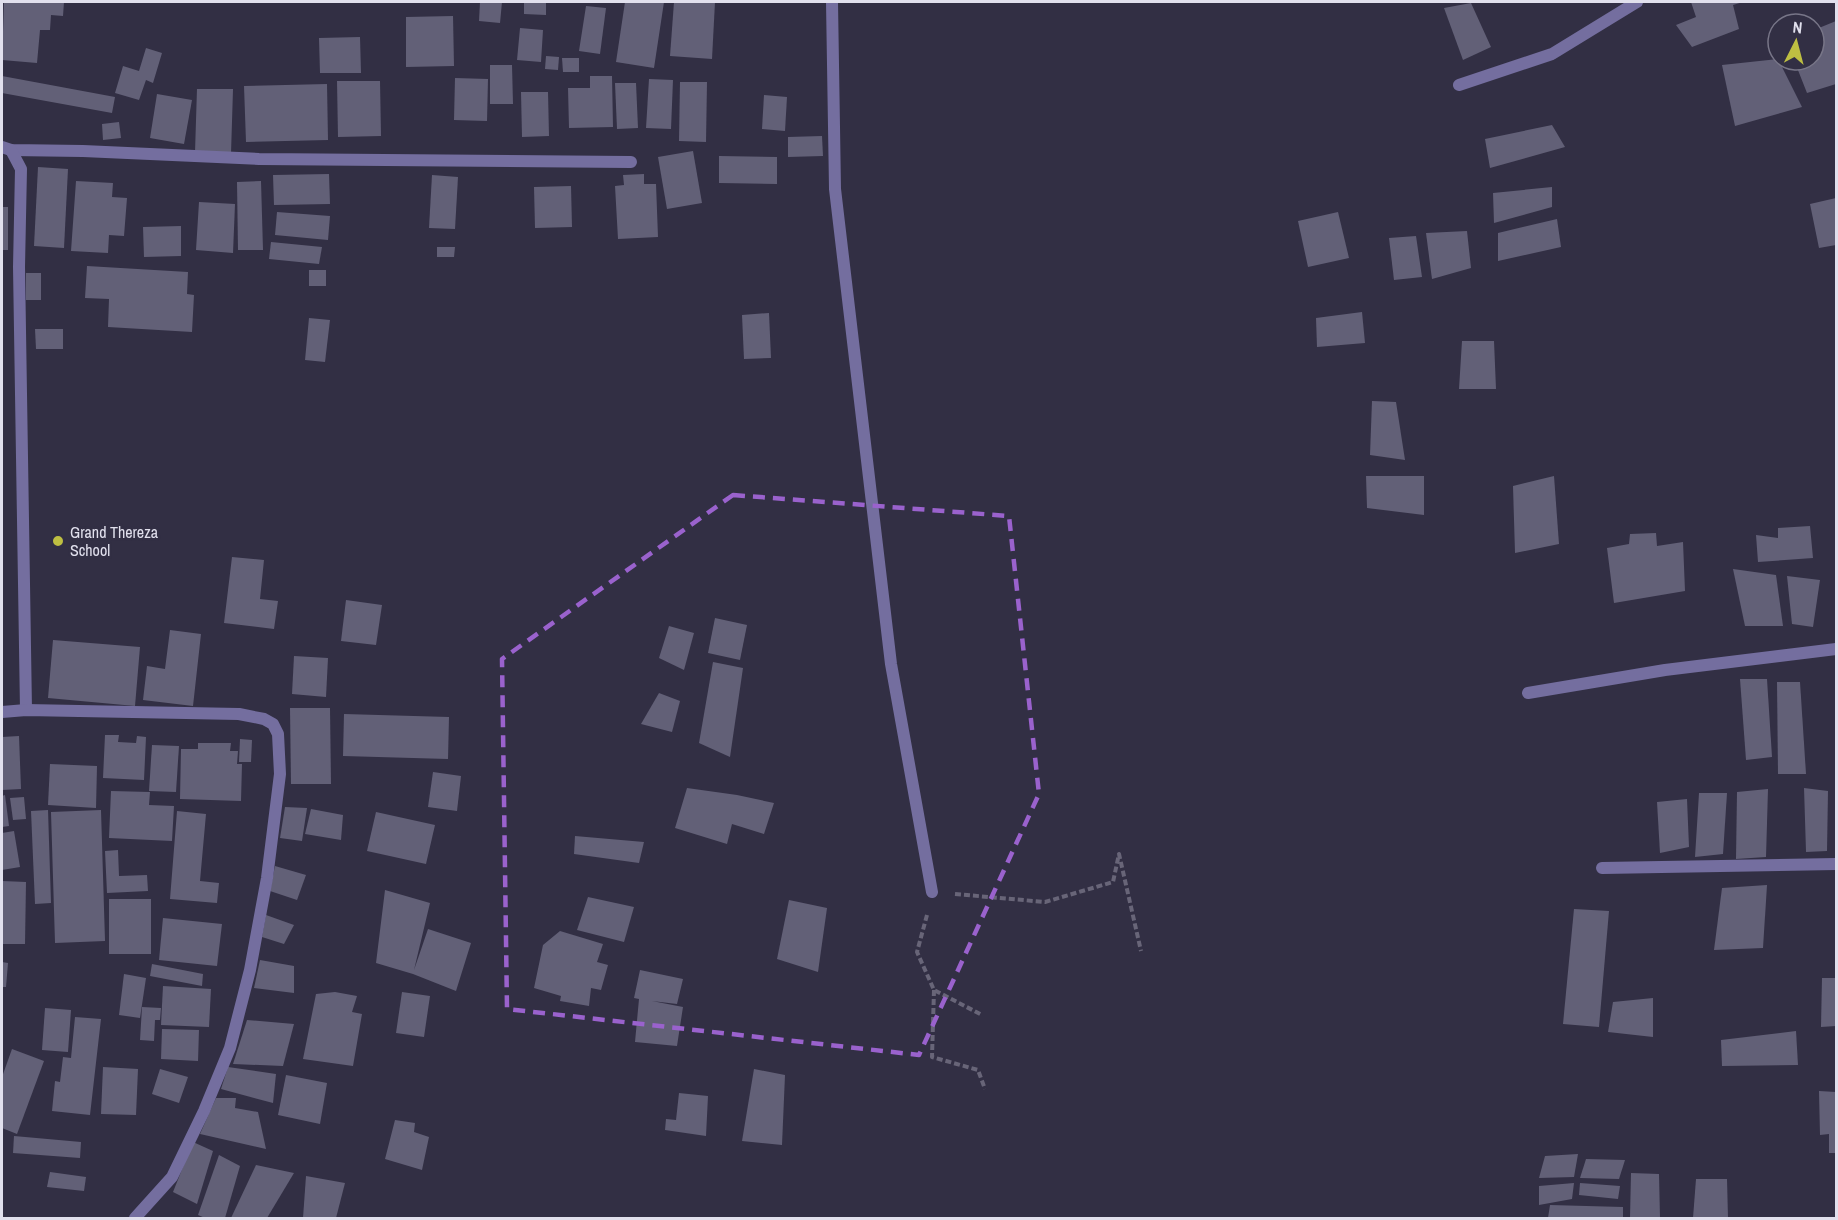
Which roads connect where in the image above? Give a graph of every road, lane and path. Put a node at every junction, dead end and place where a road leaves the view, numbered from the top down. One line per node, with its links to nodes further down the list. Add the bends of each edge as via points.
1 (832, 2): 12 (street, via 836,201 891,664)
2 (1637, 2): 3 (street, via 1552,54)
3 (1459, 85)
4 (6, 149): 5 (street, via 259,159); 8 (street, via 21,169)
5 (631, 162)
6 (1836, 649): 7 (street, via 1665,670)
7 (1528, 693)
8 (26, 710): 9 (street); 17 (street, via 239,714 264,719 273,724 278,734 280,774 267,878 230,1048 172,1177)
9 (2, 712)
10 (1836, 864): 11 (street)
11 (1602, 868)
12 (932, 892): 13 (path, via 1044,902 1113,882 1119,854); 14 (path, via 917,952)
13 (1141, 951)
14 (934, 990): 15 (path); 16 (path, via 932,1057 978,1070)
15 (982, 1015)
16 (985, 1089)
17 (135, 1218)

